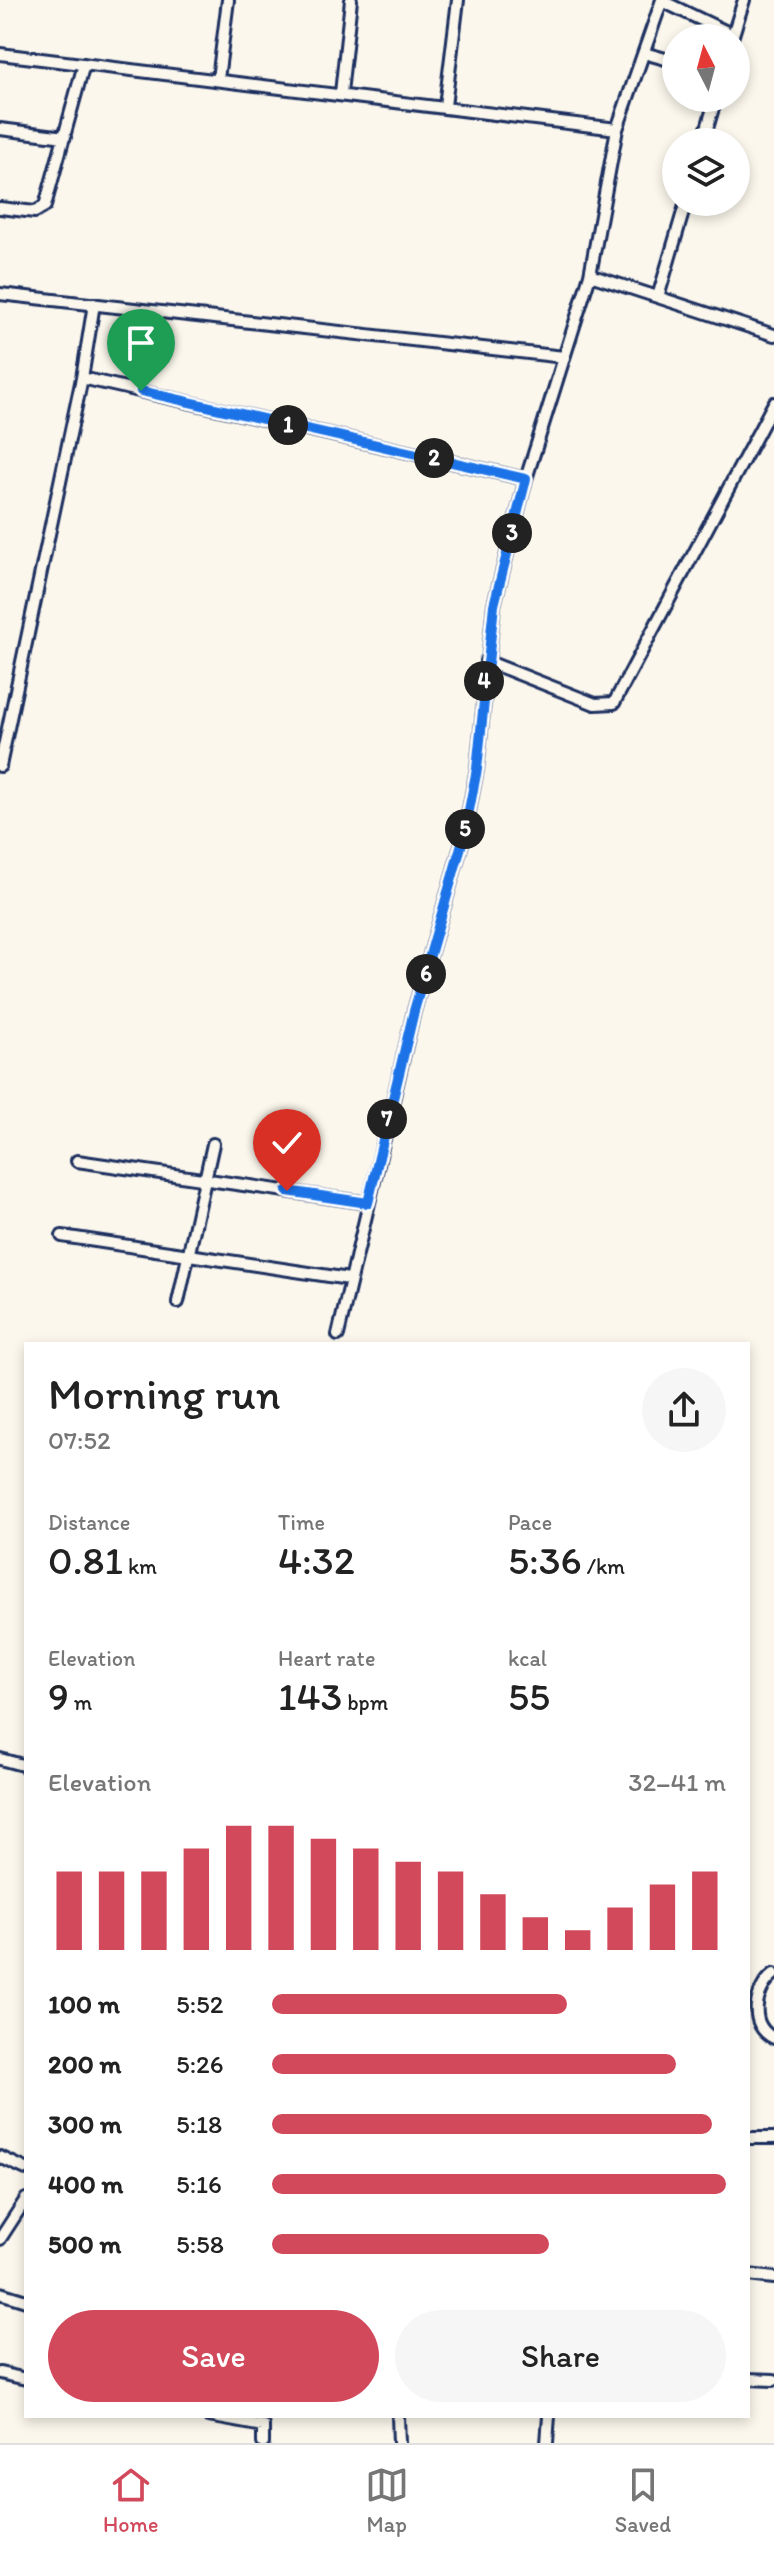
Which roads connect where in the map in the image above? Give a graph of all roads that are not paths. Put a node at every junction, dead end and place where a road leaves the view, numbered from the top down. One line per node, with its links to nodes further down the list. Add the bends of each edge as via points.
1 (228, 0): 12 (street)
2 (351, 0): 13 (street)
3 (458, 0): 14 (street)
4 (662, 0): 6 (street); 8 (street)
5 (744, 0): 7 (street)
6 (709, 24)
7 (737, 24)
8 (644, 53): 10 (street); 16 (street)
9 (0, 54): 11 (street)
10 (662, 58)
11 (84, 64): 12 (street); 17 (street)
12 (218, 79): 13 (street)
13 (341, 93): 14 (street)
14 (445, 106): 16 (street)
15 (0, 129): 17 (street)
16 (617, 129): 20 (street)
17 (65, 137): 18 (street, via 45,206 35,212)
18 (0, 208)
19 (682, 216): 22 (street)
20 (590, 275): 22 (street); 25 (street)
21 (0, 294): 23 (street)
22 (658, 297): 24 (street)
23 (94, 304): 25 (street); 26 (street)
24 (774, 335)
25 (564, 357): 28 (street)
26 (82, 378): 28 (street); 30 (street)
27 (774, 403): 29 (street, via 614,703 595,704)
28 (526, 479): 29 (street, via 494,605)
29 (486, 661): 34 (street, via 477,769 464,836 414,1011)
30 (0, 766)
31 (213, 1144): 33 (street)
32 (77, 1161): 33 (street)
33 (205, 1180): 34 (street); 36 (street)
34 (368, 1203): 37 (street)
35 (62, 1236): 36 (street)
36 (189, 1255): 37 (street); 38 (street)
37 (349, 1279): 39 (street)
38 (178, 1302)
39 (338, 1335)
40 (0, 1759): 41 (street)
41 (24, 1765)
42 (774, 1974): 43 (street, via 763,1982 757,2001 759,2024)
43 (774, 2038)
44 (750, 2138): 45 (street)
45 (774, 2138)
46 (0, 2157): 47 (street)
47 (24, 2168)
48 (24, 2202): 50 (street)
49 (0, 2215): 50 (street)
50 (11, 2222): 51 (street)
51 (0, 2239)
52 (750, 2275): 53 (street)
53 (774, 2278)
54 (0, 2293): 55 (street)
55 (24, 2300)
56 (0, 2373): 57 (street)
57 (24, 2379)
58 (750, 2379): 59 (street)
59 (774, 2380)
60 (230, 2418): 63 (street)
61 (398, 2418): 65 (street)
62 (549, 2418): 66 (street)
63 (264, 2421): 64 (street)
64 (263, 2443)
65 (399, 2443)
66 (547, 2443)

